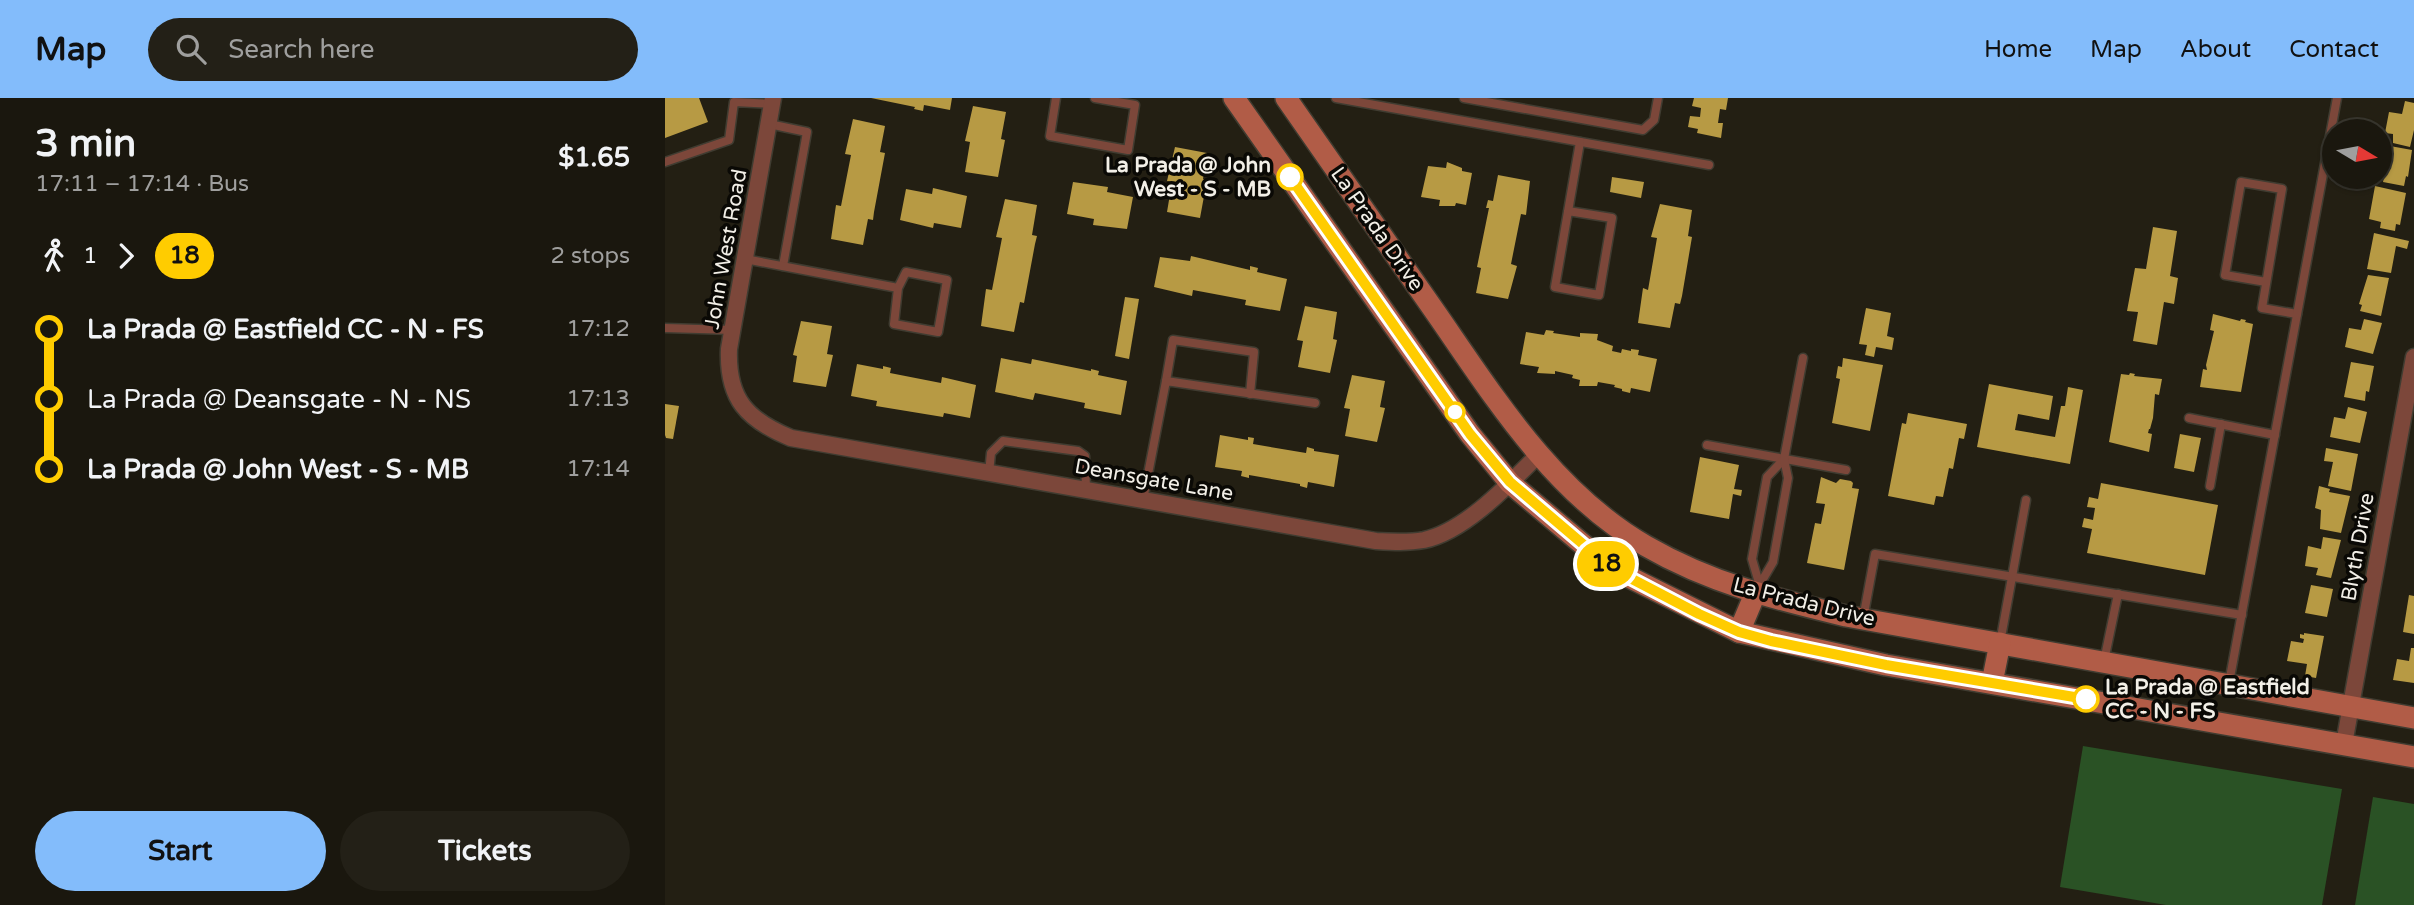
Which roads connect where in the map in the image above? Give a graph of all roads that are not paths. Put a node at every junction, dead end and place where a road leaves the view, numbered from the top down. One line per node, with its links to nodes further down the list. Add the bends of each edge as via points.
1 (1056, 98): 2 (lane, via 1050,136 1128,150 1135,105)
2 (1095, 98)
3 (1234, 98): 38 (main road, La Prada Drive, via 1455,412)
4 (1336, 98): 13 (lane)
5 (1464, 98): 11 (lane)
6 (1658, 98): 11 (lane, via 1654,120 1643,130)
7 (2337, 98): 21 (lane)
8 (1290, 99): 34 (main road, La Prada Drive, via 1504,412)
9 (733, 100): 10 (lane); 14 (lane, via 729,139)
10 (773, 101): 12 (street, John West Road)
11 (1501, 101)
12 (769, 124): 17 (street, John West Road); 18 (lane, via 807,132)
13 (1580, 142): 15 (lane); 16 (lane)
14 (665, 162)
15 (1709, 165)
16 (1568, 211): 16 (lane, via 1555,287 1599,295 1612,218)
17 (745, 259): 18 (lane); 23 (street, John West Road)
18 (783, 266): 20 (lane)
19 (2266, 282): 19 (lane, via 2225,275 2241,182 2282,189); 21 (lane, via 2262,308)
20 (898, 288): 20 (lane, via 906,272 947,280 938,332 894,324)
21 (2297, 314): 32 (lane)
22 (665, 328): 23 (lane)
23 (733, 330): 29 (street, John West Road, via 728,368)
24 (2414, 357): 53 (street, Blyth Drive)
25 (1803, 358): 35 (lane)
26 (1166, 381): 27 (lane); 27 (lane, via 1173,340 1254,352); 41 (lane)
27 (1250, 394): 28 (lane)
28 (1315, 403)
29 (742, 406): 37 (street, Deansgate Lane, via 756,421 791,438)
30 (2189, 418): 31 (lane)
31 (2221, 424): 32 (lane); 39 (lane)
32 (2275, 435): 46 (lane)
33 (1707, 445): 35 (lane)
34 (1540, 453): 38 (street, Deansgate Lane); 44 (main road, La Prada Drive, via 1586,504 1645,546 1693,571)
35 (1784, 459): 36 (lane); 44 (lane, via 1788,478 1773,562); 44 (lane, via 1767,477 1752,559)
36 (1846, 470)
37 (989, 473): 40 (street, Deansgate Lane); 40 (lane, via 991,453 1003,441 1078,451 1085,456)
38 (1510, 482): 41 (street, Deansgate Lane, via 1446,533 1404,543); 48 (main road, La Prada Drive, via 1611,568)
39 (2210, 486)
40 (1086, 490): 41 (street, Deansgate Lane)
41 (1143, 500)
42 (2026, 500): 43 (lane)
43 (2011, 576): 45 (lane); 47 (lane, via 1875,554); 49 (lane)
44 (1757, 589): 47 (main road, La Prada Drive); 48 (main road)
45 (2117, 594): 46 (lane); 50 (lane)
46 (2242, 615): 52 (lane)
47 (1863, 619): 49 (main road, La Prada Drive)
48 (1739, 632): 51 (main road, La Prada Drive)
49 (2000, 643): 50 (main road, La Prada Drive); 51 (main road)
50 (2103, 663): 52 (main road, La Prada Drive)
51 (1992, 683): 55 (main road, La Prada Drive)
52 (2229, 686): 53 (main road, La Prada Drive)
53 (2351, 706): 54 (main road, La Prada Drive); 55 (street, Blyth Drive)
54 (2414, 718)
55 (2344, 744): 56 (main road, La Prada Drive)
56 (2414, 757)

